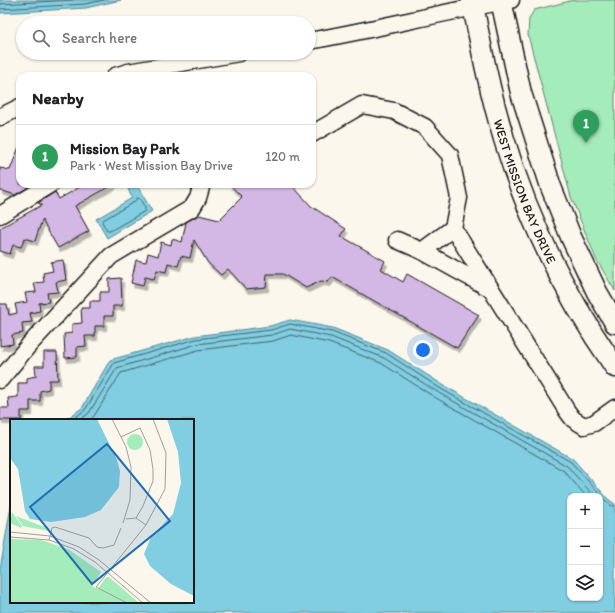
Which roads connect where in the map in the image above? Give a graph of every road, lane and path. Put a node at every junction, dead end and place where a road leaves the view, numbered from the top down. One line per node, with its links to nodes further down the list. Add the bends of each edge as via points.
1 (504, 1): 2 (street); 16 (main road, WEST MISSION BAY DRIVE, via 521,93 551,187 571,237)
2 (473, 4): 3 (street, via 448,12); 17 (main road, WEST MISSION BAY DRIVE, via 504,140 535,225 572,299)
3 (316, 40)
4 (202, 60): 5 (street)
5 (140, 72)
6 (16, 109): 7 (street)
7 (0, 117)
8 (316, 132): 12 (street, via 362,105 394,111 425,127 450,155 459,198)
9 (44, 188): 11 (street)
10 (201, 188): 18 (street, via 192,208 111,256)
11 (0, 215)
12 (453, 228): 14 (street); 15 (street)
13 (397, 240): 14 (street)
14 (422, 251): 15 (street)
15 (491, 289): 19 (street, via 573,419 584,426 594,423)
16 (615, 323)
17 (615, 367)
18 (0, 380)
19 (615, 408)

